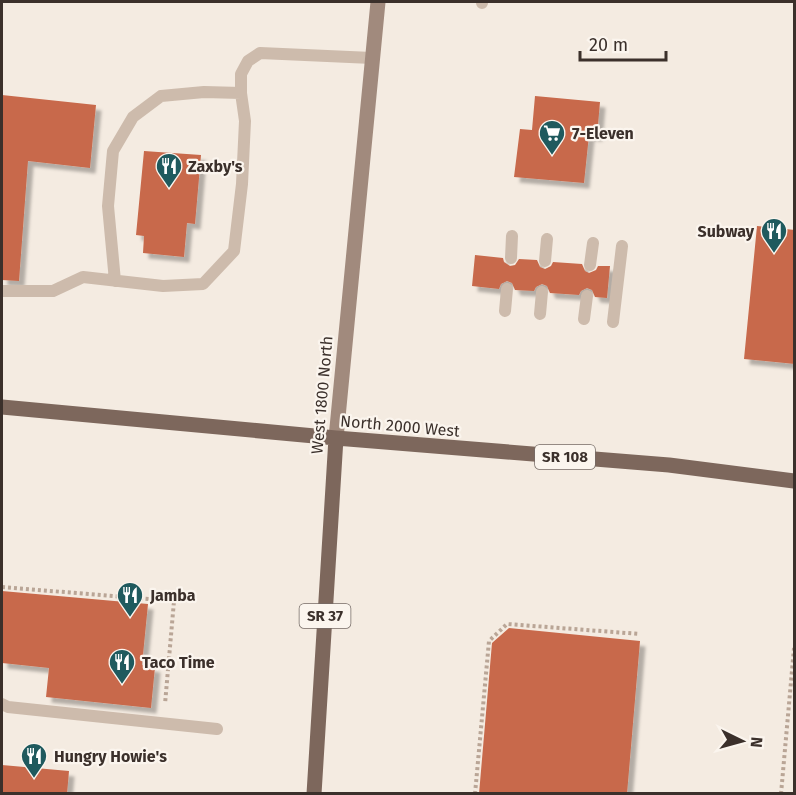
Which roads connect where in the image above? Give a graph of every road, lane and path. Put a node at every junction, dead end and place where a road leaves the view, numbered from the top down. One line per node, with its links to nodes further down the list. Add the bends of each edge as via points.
1 (378, 2): 2 (main road, West 1800 North / SR 37)
2 (372, 58): 3 (lane, via 260,53 248,61 241,74); 21 (main road, West 1800 North / SR 37)
3 (241, 93): 11 (lane, via 160,96 133,117 113,151 108,206); 11 (lane, via 245,121 234,251 203,284 163,286)
4 (512, 236): 8 (lane)
5 (547, 239): 9 (lane)
6 (593, 243): 10 (lane)
7 (622, 246): 19 (lane)
8 (511, 258)
9 (545, 261)
10 (590, 265)
11 (115, 281): 13 (lane, via 83,277 53,291)
12 (507, 289): 16 (lane)
13 (2, 291)
14 (542, 292): 17 (lane)
15 (587, 296): 18 (lane)
16 (505, 311)
17 (540, 314)
18 (584, 319)
19 (613, 322)
20 (2, 407): 21 (main road, North 2000 West / SR 108)
21 (336, 438): 22 (main road, North 2000 West / SR 108, via 669,465); 29 (main road, West 1800 North / SR 37)
22 (795, 481)
23 (2, 587): 27 (path, via 174,601)
24 (640, 634): 30 (path, via 507,624 489,641)
25 (795, 648): 31 (path)
26 (2, 704): 27 (lane)
27 (163, 723): 28 (lane)
28 (216, 729)
29 (314, 794)
30 (475, 794)
31 (782, 794)

